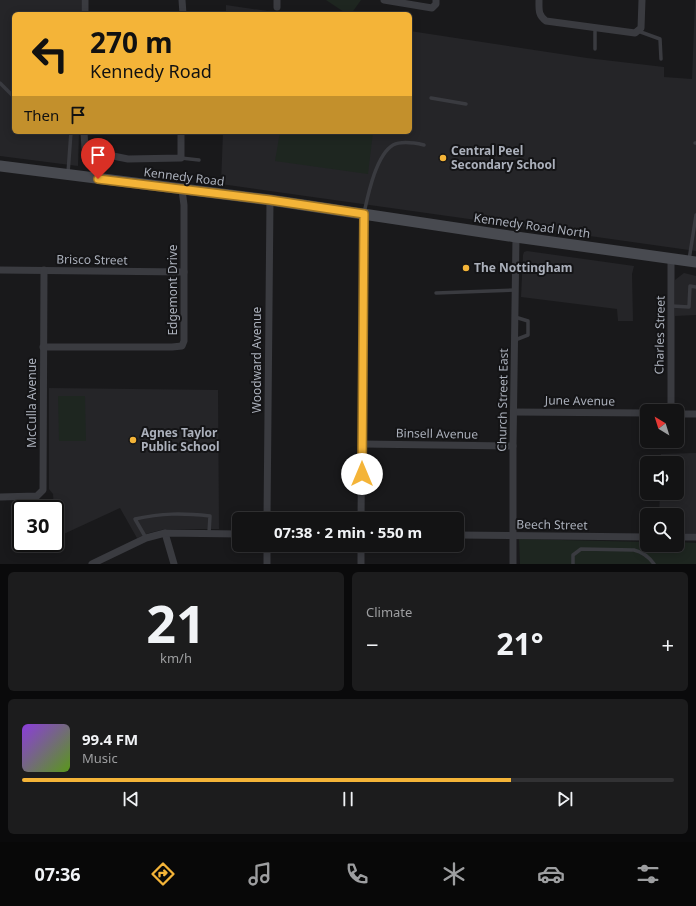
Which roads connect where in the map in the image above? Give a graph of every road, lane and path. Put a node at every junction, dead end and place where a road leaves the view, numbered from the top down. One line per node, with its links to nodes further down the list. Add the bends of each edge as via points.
1 (85, 0): 7 (street)
2 (182, 0): 8 (street)
3 (384, 0): 4 (street, via 432,8)
4 (436, 0)
5 (539, 0): 9 (street, via 538,12 546,21)
6 (642, 0): 10 (street, via 641,28)
7 (85, 12)
8 (183, 12)
9 (595, 27): 10 (street, via 634,33); 11 (lane)
10 (638, 31): 12 (lane, via 660,39)
11 (595, 49)
12 (661, 59)
13 (0, 83): 14 (lane)
14 (12, 95)
15 (431, 98): 16 (lane)
16 (466, 104)
17 (71, 134): 24 (lane)
18 (84, 134): 21 (street, via 85,149 88,152 128,159)
19 (181, 134): 21 (street)
20 (424, 145): 27 (lane, via 399,143 387,150 370,184)
21 (181, 158): 22 (lane)
22 (199, 160)
23 (0, 166): 24 (main road, Kennedy Road)
24 (68, 176): 25 (main road, Kennedy Road)
25 (182, 190): 26 (main road, Kennedy Road); 34 (street, Edgemont Drive)
26 (270, 200): 27 (main road, Kennedy Road); 50 (street, Woodward Avenue)
27 (364, 214): 29 (main road, Kennedy Road North); 47 (street)
28 (696, 215): 31 (lane)
29 (516, 237): 30 (main road, Kennedy Road North); 36 (street, Church Street East)
30 (671, 259): 31 (main road, Kennedy Road North); 38 (street, Charles Street)
31 (692, 262)
32 (0, 270): 33 (street, Brisco Street)
33 (44, 270): 34 (street, Brisco Street); 41 (street, McCulla Avenue)
34 (184, 272): 41 (street, Edgemont Drive, via 182,346)
35 (696, 287): 38 (lane, via 690,286 689,306)
36 (516, 290): 37 (lane); 39 (street, Church Street East)
37 (436, 293)
38 (672, 306): 42 (street, Charles Street)
39 (515, 317): 40 (street, Church Street East); 40 (lane, via 528,321 528,335)
40 (515, 340): 43 (street, Church Street East)
41 (43, 346): 49 (street, McCulla Avenue, via 43,490 37,496)
42 (671, 404)
43 (514, 412): 44 (street, June Avenue); 48 (street, Church Street East)
44 (640, 413)
45 (684, 414): 46 (street)
46 (696, 414)
47 (362, 444): 48 (street, Binsell Avenue); 51 (street)
48 (513, 446): 56 (street, Church Street East)
49 (0, 497)
50 (267, 512)
51 (361, 512)
52 (165, 533): 53 (street); 60 (street); 64 (street)
53 (209, 533): 54 (street); 60 (lane, via 210,516 185,513 156,514 135,519)
54 (232, 534)
55 (464, 535): 56 (street, Beech Street)
56 (514, 535): 57 (street, Beech Street); 67 (street, Church Street East)
57 (640, 537)
58 (684, 537): 59 (street)
59 (696, 537)
60 (146, 538): 63 (street)
61 (267, 552): 65 (street)
62 (361, 552): 66 (street)
63 (92, 564)
64 (174, 564)
65 (267, 564)
66 (361, 564)
67 (513, 564)
68 (573, 564): 69 (lane, via 573,555 581,549 634,550)
69 (654, 564)

